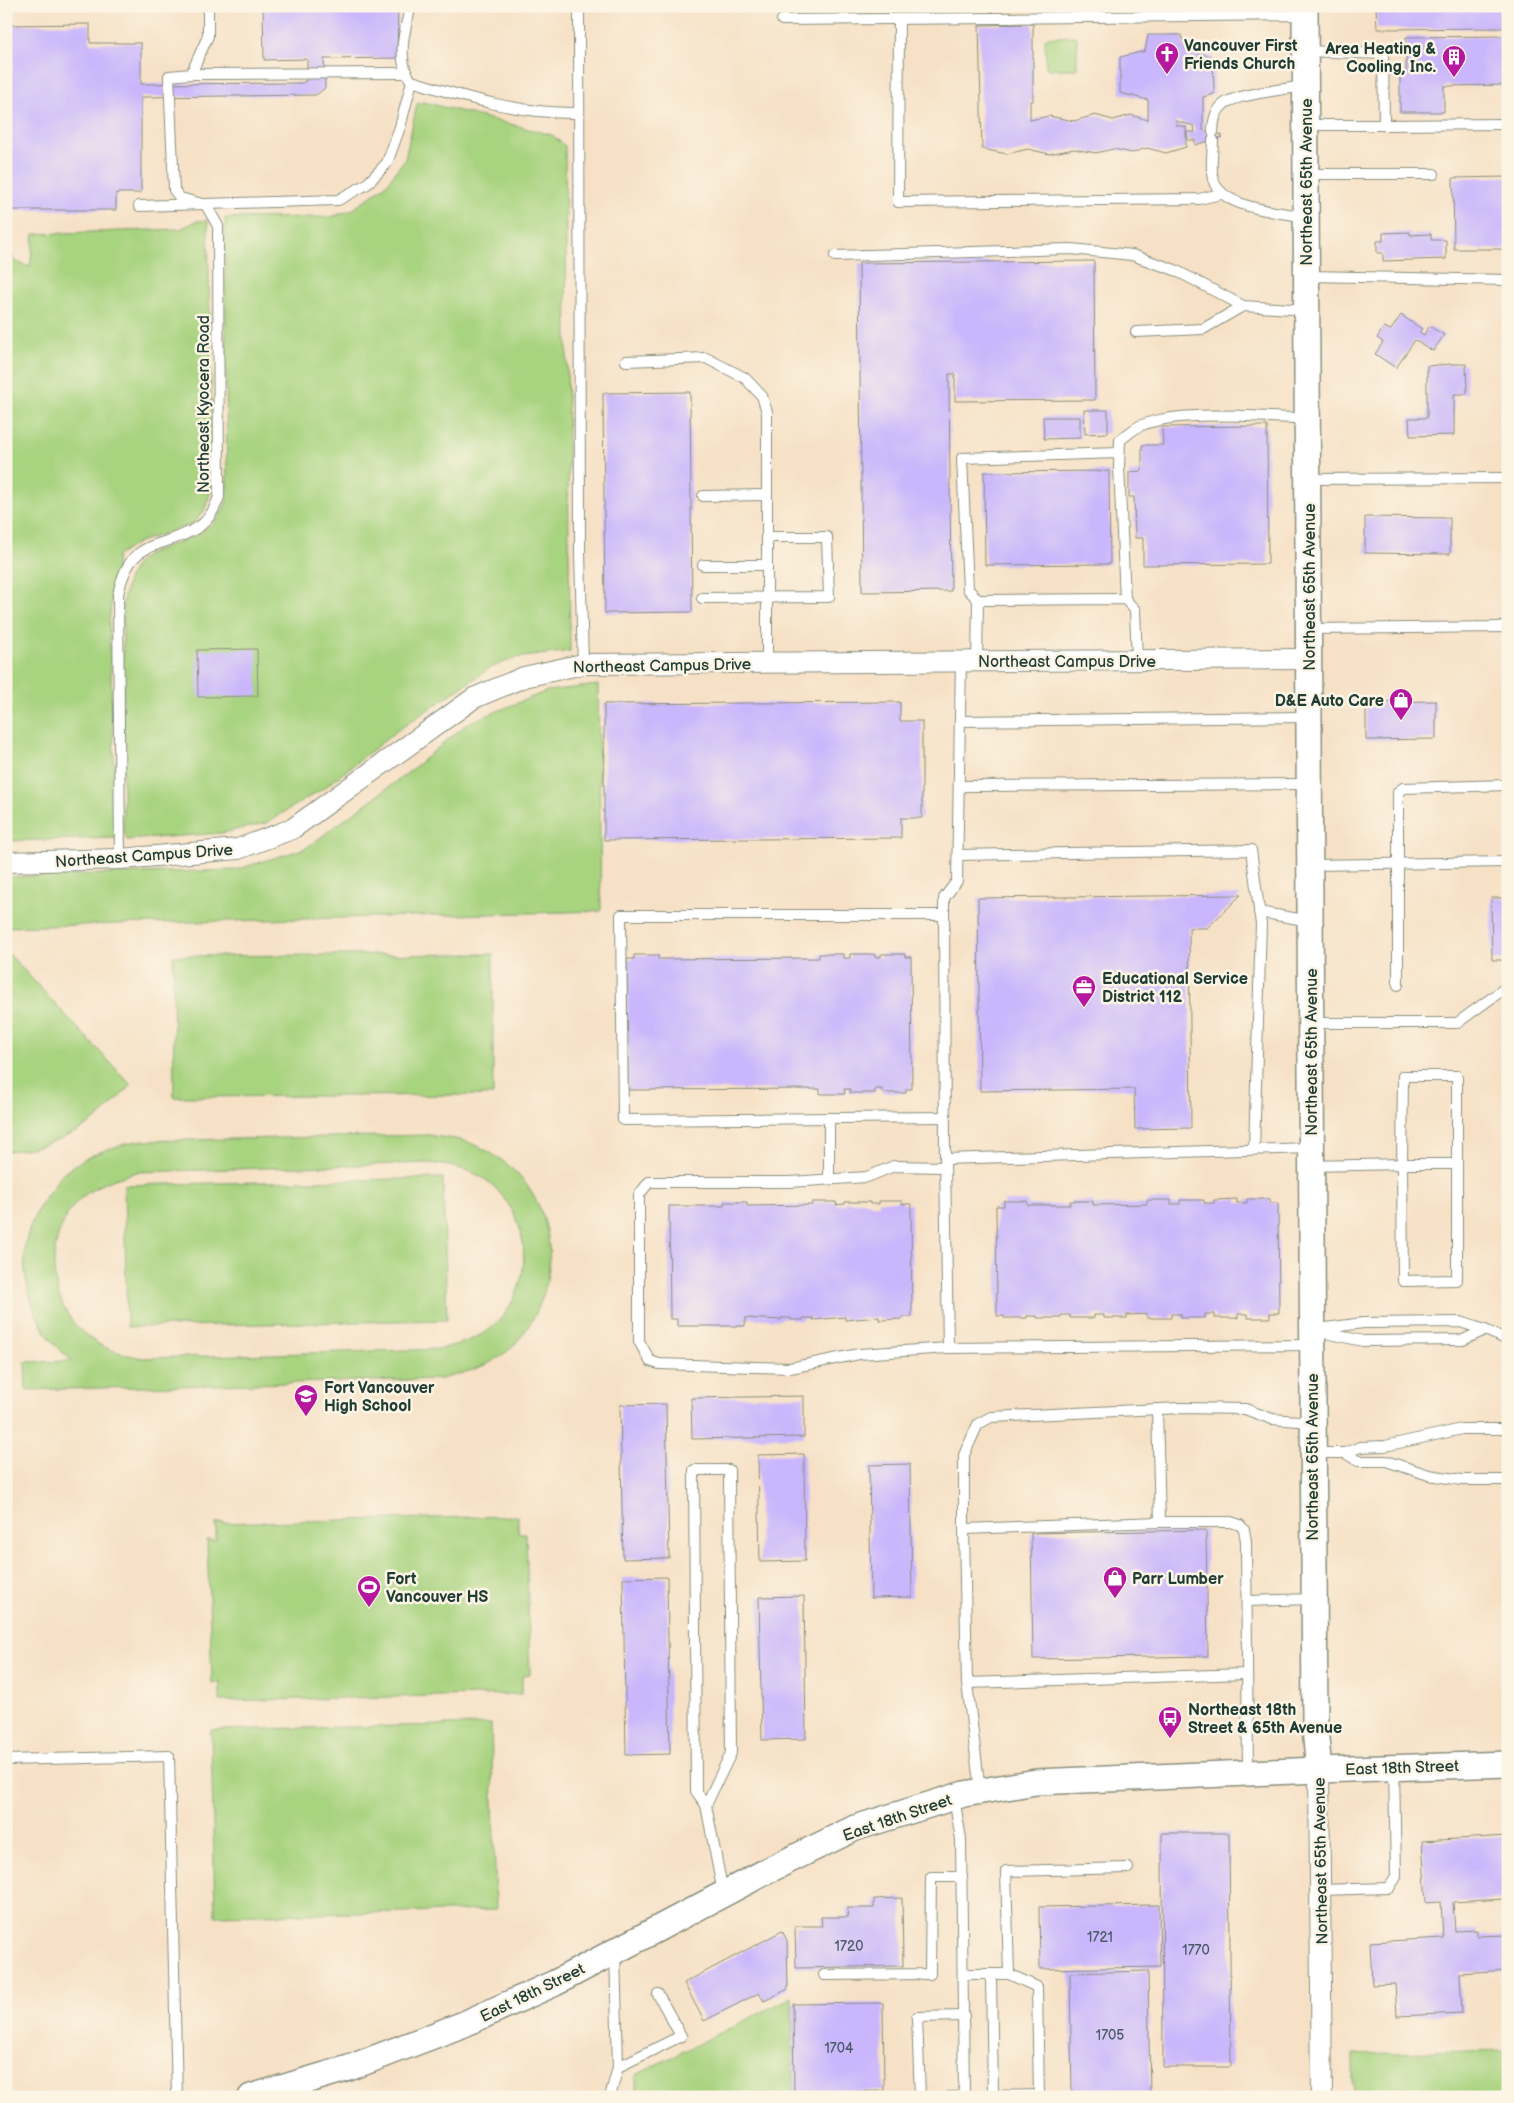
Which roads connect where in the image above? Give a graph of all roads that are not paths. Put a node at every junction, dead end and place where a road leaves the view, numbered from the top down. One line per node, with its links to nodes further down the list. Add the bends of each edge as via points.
1 (208, 6): 8 (lane, via 208,36)
2 (411, 6): 9 (lane, via 402,39)
3 (579, 6): 11 (lane)
4 (1305, 10): 5 (lane); 7 (street, Northeast 65th Avenue)
5 (899, 19): 6 (lane); 17 (lane, via 898,202 1199,199)
6 (782, 20)
7 (1306, 51): 10 (street, Northeast 65th Avenue); 14 (lane, via 1383,54)
8 (191, 74): 9 (lane); 19 (lane, via 169,76 174,190 180,198)
9 (409, 77): 11 (lane, via 442,91 509,105 522,111); 19 (lane, via 400,127 387,163 367,184 338,200)
10 (1306, 86): 13 (street, Northeast 65th Avenue); 17 (lane, via 1229,101 1218,111 1214,118 1212,177)
11 (578, 113): 47 (lane)
12 (1508, 124): 14 (lane)
13 (1306, 125): 14 (lane); 15 (street, Northeast 65th Avenue)
14 (1384, 125)
15 (1306, 174): 16 (lane); 20 (street, Northeast 65th Avenue)
16 (1434, 174)
17 (1221, 194): 20 (lane, via 1237,203)
18 (138, 206): 19 (lane)
19 (206, 206): 54 (lane, Northeast Kyocera Road, via 218,226 220,497 212,513 200,525 143,550 130,562 121,578 118,595)
20 (1307, 217): 22 (street, Northeast 65th Avenue)
21 (835, 256): 24 (lane, via 1071,249 1132,255 1175,270)
22 (1307, 276): 23 (lane); 25 (street, Northeast 65th Avenue)
23 (1508, 280)
24 (1243, 306): 25 (lane); 26 (lane, via 1203,328)
25 (1307, 310): 28 (street, Northeast 65th Avenue)
26 (1136, 332)
27 (626, 361): 33 (lane, via 706,358 745,378 762,396 767,412)
28 (1308, 418): 29 (lane, via 1194,416 1158,419 1140,426 1120,440); 31 (street, Northeast 65th Avenue)
29 (1119, 453): 39 (lane); 40 (lane, via 962,458 968,589)
30 (1508, 478): 31 (lane)
31 (1309, 479): 42 (street, Northeast 65th Avenue)
32 (703, 496): 33 (lane)
33 (766, 496): 34 (lane)
34 (766, 537): 36 (lane); 38 (lane, via 827,537 829,597)
35 (703, 565): 36 (lane)
36 (766, 565): 38 (lane)
37 (702, 598): 38 (lane)
38 (767, 598): 46 (lane)
39 (1125, 599): 40 (lane); 43 (lane, via 1135,610)
40 (978, 600): 45 (lane)
41 (1508, 627): 42 (lane)
42 (1310, 628): 44 (street, Northeast 65th Avenue)
43 (1137, 660): 44 (street, Northeast Campus Drive); 45 (street, Northeast Campus Drive)
44 (1310, 660): 48 (street, Northeast 65th Avenue)
45 (969, 662): 46 (street, Northeast Campus Drive); 49 (lane)
46 (767, 663): 47 (street, Northeast Campus Drive)
47 (583, 664): 54 (street, Northeast Campus Drive, via 524,677 474,698 292,829 238,849)
48 (1310, 717): 49 (lane); 50 (street, Northeast 65th Avenue)
49 (960, 721): 52 (lane)
50 (1310, 784): 52 (lane); 58 (street, Northeast 65th Avenue)
51 (1508, 785): 57 (lane, via 1403,788 1397,796)
52 (959, 786): 53 (lane)
53 (958, 855): 59 (lane, via 1251,850); 60 (lane, via 958,881 944,898)
54 (120, 859): 55 (street, Northeast Campus Drive)
55 (6, 862)
56 (1508, 862): 57 (lane)
57 (1398, 864): 58 (lane); 62 (lane)
58 (1310, 865): 61 (street, Northeast 65th Avenue)
59 (1260, 912): 61 (lane); 67 (lane)
60 (944, 915): 65 (lane); 66 (lane, via 621,915 623,1120)
61 (1310, 921): 64 (street, Northeast 65th Avenue)
62 (1398, 985)
63 (1508, 986): 64 (lane, via 1458,1023)
64 (1311, 1023): 68 (street, Northeast 65th Avenue)
65 (945, 1117): 66 (lane); 69 (lane)
66 (829, 1118): 72 (lane)
67 (1254, 1149): 68 (lane); 69 (lane)
68 (1311, 1157): 70 (lane); 74 (street, Northeast 65th Avenue)
69 (946, 1163): 72 (lane, via 894,1166 867,1177); 76 (lane)
70 (1402, 1164): 71 (lane); 71 (lane, via 1403,1076 1457,1076); 71 (lane, via 1403,1281 1457,1280)
71 (1457, 1164)
72 (829, 1179): 76 (lane, via 649,1182 639,1195 639,1341 644,1353 650,1361 659,1364 790,1368 859,1354)
73 (1485, 1330): 74 (lane, via 1463,1340 1363,1341); 74 (lane, via 1460,1322 1363,1323); 75 (lane)
74 (1312, 1337): 76 (lane); 78 (street, Northeast 65th Avenue)
75 (1508, 1340)
76 (948, 1348)
77 (1157, 1409): 78 (lane, via 1244,1409 1272,1419); 83 (lane); 84 (lane, via 991,1417 978,1424 964,1455)
78 (1312, 1422): 81 (street, Northeast 65th Avenue)
79 (1508, 1429): 80 (lane, via 1462,1429 1385,1446 1360,1447)
80 (1345, 1453): 81 (lane); 82 (lane, via 1358,1460 1386,1461 1429,1475 1462,1480)
81 (1312, 1454): 85 (street, Northeast 65th Avenue)
82 (1508, 1480)
83 (1160, 1522): 84 (lane); 86 (lane, via 1231,1522 1240,1525 1246,1541)
84 (964, 1528): 88 (lane)
85 (1314, 1599): 86 (lane); 92 (street, Northeast 65th Avenue, via 1315,1728)
86 (1247, 1601): 87 (lane)
87 (1247, 1674): 88 (lane); 93 (lane)
88 (967, 1682): 94 (lane)
89 (6, 1760): 111 (lane, via 170,1756)
90 (1508, 1764): 91 (street, East 18th Street)
91 (1394, 1767): 92 (street, East 18th Street); 99 (lane, via 1396,1877 1389,1888)
92 (1319, 1770): 93 (street, East 18th Street); 99 (street, Northeast 65th Avenue)
93 (1248, 1773): 94 (street, East 18th Street, via 1036,1782)
94 (980, 1790): 95 (street, East 18th Street)
95 (954, 1798): 98 (lane, via 961,1840); 100 (street, East 18th Street, via 855,1828)
96 (706, 1805): 96 (lane, via 731,1753 729,1470 694,1470 696,1792); 100 (lane)
97 (1128, 1868): 104 (lane, via 1006,1871)
98 (962, 1877): 102 (lane); 105 (lane, via 931,1877 930,1974)
99 (1320, 1890): 116 (street, Northeast 65th Avenue)
100 (724, 1894): 101 (street, East 18th Street)
101 (615, 1951): 108 (lane); 112 (street, East 18th Street, via 555,1983 464,2024 349,2068)
102 (963, 1974): 103 (lane); 107 (lane)
103 (991, 1974): 104 (lane); 110 (lane)
104 (1009, 1974): 110 (lane, via 1037,1987 1039,2095)
105 (824, 1976)
106 (658, 1994): 108 (lane, via 681,2036)
107 (964, 2016): 109 (lane); 114 (lane, via 917,2017)
108 (618, 2067): 113 (lane)
109 (964, 2096): 110 (lane); 115 (lane)
110 (993, 2096)
111 (177, 2097)
112 (251, 2097)
113 (610, 2097)
114 (920, 2097)
115 (949, 2097)
116 (1322, 2097)

